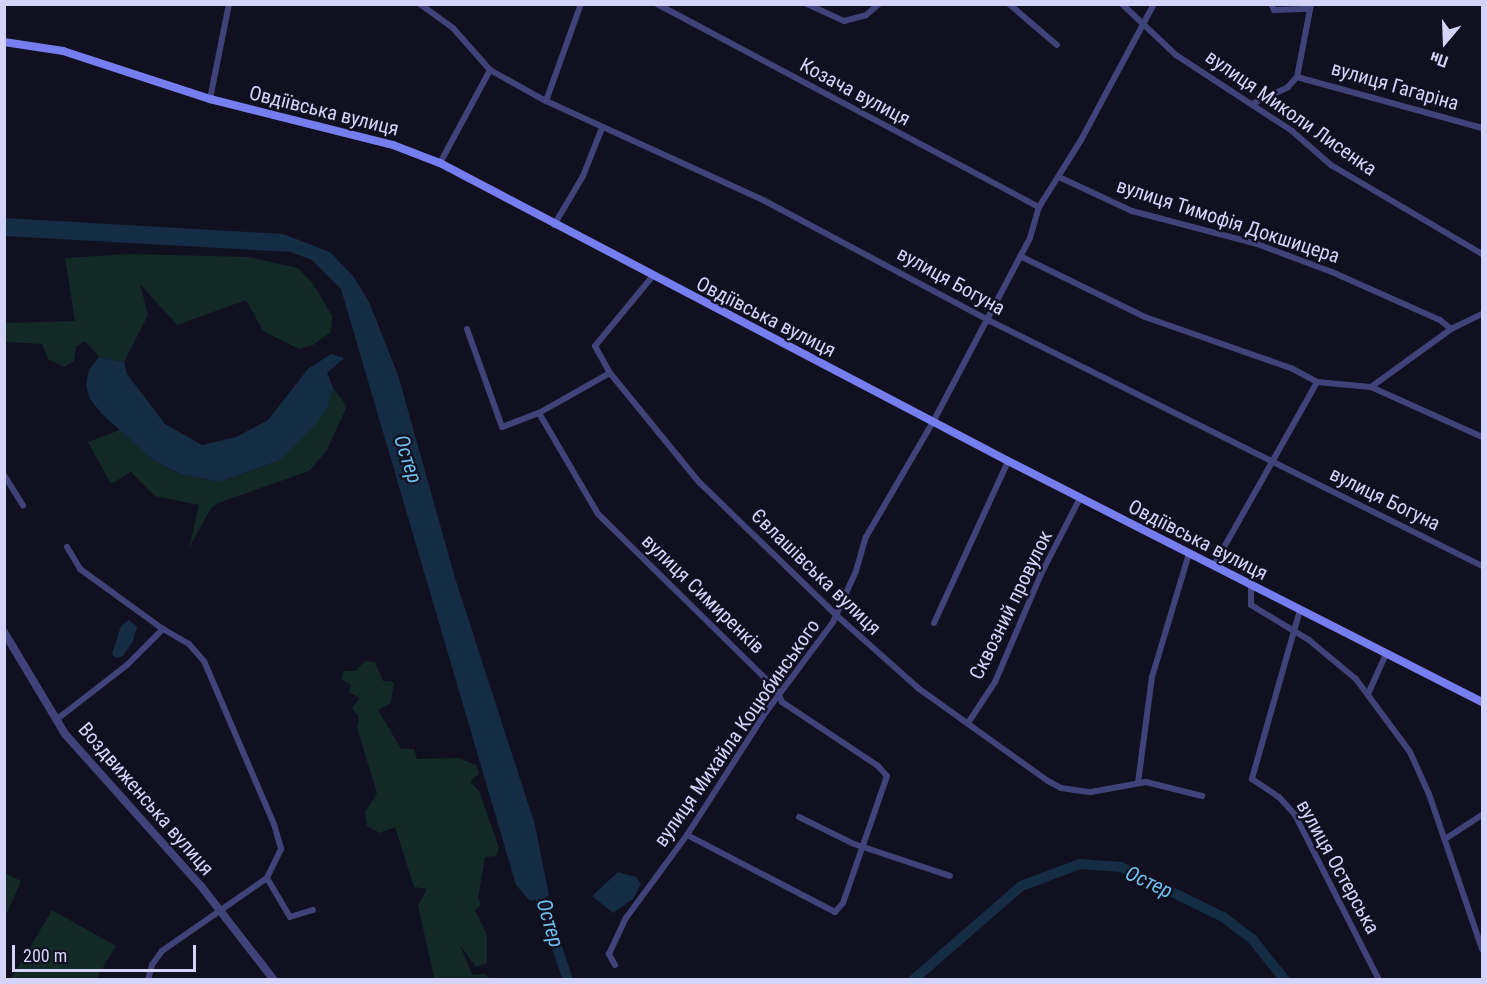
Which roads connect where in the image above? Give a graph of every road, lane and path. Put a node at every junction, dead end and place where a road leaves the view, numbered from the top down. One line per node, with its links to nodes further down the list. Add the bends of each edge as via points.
1 (229, 4): 17 (street)
2 (420, 4): 15 (street, вулиця Богуна, via 453,28)
3 (581, 4): 18 (street)
4 (657, 4): 24 (street, Козача вулиця)
5 (807, 4): 6 (street, via 844,21 866,15)
6 (879, 4)
7 (1009, 4): 14 (street)
8 (1122, 4): 12 (street, вулиця Миколи Лисенка)
9 (1154, 4): 12 (street, вулиця Михайла Коцюбинського)
10 (1271, 4): 11 (street, via 1274,10)
11 (1310, 7): 16 (street)
12 (1142, 27): 19 (street, вулиця Миколи Лисенка, via 1176,55); 23 (street, вулиця Михайла Коцюбинського)
13 (4, 42): 17 (main road, Овдіївська вулиця, via 63,51)
14 (1057, 45)
15 (490, 70): 18 (street, вулиця Богуна); 22 (street)
16 (1298, 77): 19 (street, via 1288,87); 21 (street, вулиця Гагаріна)
17 (210, 99): 22 (main road, Овдіївська вулиця, via 393,145)
18 (546, 101): 20 (street, вулиця Богуна)
19 (1252, 104): 26 (street, вулиця Миколи Лисенка, via 1330,165)
20 (602, 128): 25 (street, via 583,176); 30 (street, вулиця Богуна, via 765,201)
21 (1482, 128)
22 (440, 163): 25 (main road, Овдіївська вулиця)
23 (1059, 177): 24 (street, вулиця Михайла Коцюбинського); 32 (street, вулиця Тимофія Докшицера, via 1132,211 1257,244 1332,272 1440,320)
24 (1039, 207): 27 (street, вулиця Михайла Коцюбинського)
25 (554, 225): 28 (main road, Овдіївська вулиця)
26 (1482, 254)
27 (1020, 256): 30 (street, вулиця Михайла Коцюбинського); 34 (street, via 1145,317 1291,368)
28 (652, 277): 33 (street, Євлашівська вулиця, via 596,346); 37 (main road, Овдіївська вулиця)
29 (1482, 314): 32 (street)
30 (986, 320): 37 (street, вулиця Михайла Коцюбинського); 40 (street, вулиця Богуна)
31 (467, 329): 36 (street, via 502,427)
32 (1451, 329): 35 (street)
33 (610, 373): 36 (street); 50 (street, Євлашівська вулиця, via 699,482)
34 (1317, 382): 35 (street); 40 (street)
35 (1371, 387): 38 (street)
36 (539, 412): 57 (street, вулиця Симиренків, via 598,514)
37 (933, 422): 39 (main road, Овдіївська вулиця); 50 (street, вулиця Михайла Коцюбинського, via 866,537 854,577)
38 (1482, 437)
39 (1008, 461): 42 (main road, Овдіївська вулиця); 51 (street)
40 (1271, 462): 46 (street); 47 (street, вулиця Богуна)
41 (4, 475): 43 (street)
42 (1080, 498): 45 (main road, Овдіївська вулиця); 60 (street, Сквозний провулок, via 1041,574 995,682)
43 (23, 506)
44 (67, 547): 52 (street, via 80,569)
45 (1189, 554): 46 (main road, Овдіївська вулиця); 61 (street, via 1152,677)
46 (1214, 566): 48 (main road, Овдіївська вулиця)
47 (1482, 567)
48 (1251, 585): 49 (main road, Овдіївська вулиця); 53 (street, via 1251,605)
49 (1300, 610): 53 (street, вулиця Остерська); 55 (main road, Овдіївська вулиця)
50 (835, 614): 57 (street, вулиця Михайла Коцюбинського, via 823,639); 60 (street, Євлашівська вулиця, via 918,688)
51 (934, 623)
52 (163, 629): 59 (street, via 127,665); 69 (street, via 189,644 204,661 261,791 281,849)
53 (1293, 630): 56 (street, via 1332,657); 76 (street, вулиця Остерська, via 1252,779 1287,804 1295,815)
54 (4, 632): 59 (street, Воздвиженська вулиця)
55 (1386, 654): 56 (street); 58 (main road, Овдіївська вулиця)
56 (1368, 694): 66 (street, via 1410,752)
57 (779, 696): 65 (street, вулиця Михайла Коцюбинського); 67 (street, вулиця Симиренків, via 791,710 878,766 887,776)
58 (1482, 702)
59 (56, 720): 70 (street, Воздвиженська вулиця)
60 (968, 723): 61 (street, Євлашівська вулиця, via 1021,765 1062,788 1091,792)
61 (1138, 783): 62 (street, Євлашівська вулиця)
62 (1202, 796)
63 (1482, 815): 66 (street)
64 (799, 817): 67 (street, via 854,844)
65 (687, 835): 67 (street, via 835,912 843,903); 73 (street, вулиця Михайла Коцюбинського, via 626,918 609,954)
66 (1444, 839): 72 (street)
67 (863, 844): 68 (street)
68 (950, 876)
69 (267, 878): 70 (street); 71 (street, via 290,917)
70 (221, 910): 74 (street, via 156,956); 75 (street, Воздвиженська вулиця)
71 (313, 910)
72 (1482, 948)
73 (615, 965)
74 (148, 980)
75 (274, 980)
76 (1379, 980)

